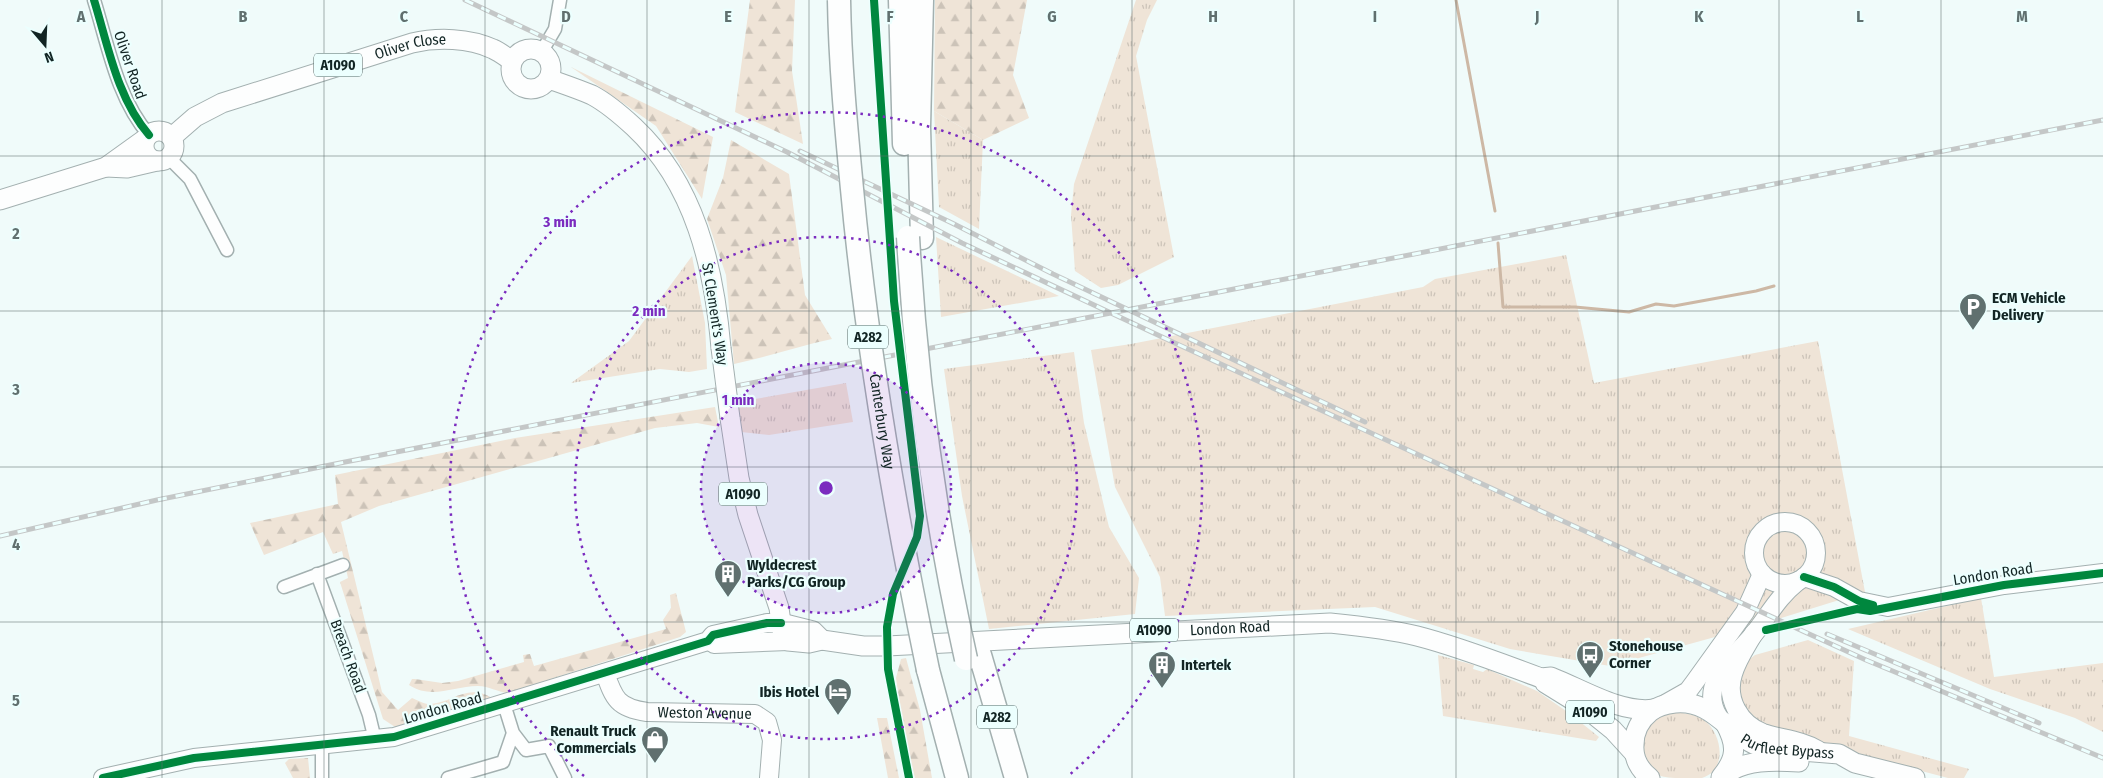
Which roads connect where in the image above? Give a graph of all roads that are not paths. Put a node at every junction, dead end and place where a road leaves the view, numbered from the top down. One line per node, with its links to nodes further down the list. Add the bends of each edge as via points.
1 (94, 0): 9 (street, Oliver Road, via 127,101)
2 (560, 0): 6 (street, via 555,29)
3 (839, 0): 46 (highway, Canterbury Way / A282, bridge, via 845,114 863,301 890,479 928,670)
4 (900, 0): 13 (highway, A282)
5 (922, 0): 13 (highway, A282)
6 (542, 51): 7 (main road, via 522,51); 8 (main road, via 550,61)
7 (512, 61): 8 (main road, via 511,72 520,86 537,89); 10 (main road, Oliver Close / A1090, via 494,49 477,44 444,40 412,43 222,103 195,117)
8 (549, 79): 24 (main road, St Clement's Way / A1090, bridge, via 593,96 648,142 673,174 693,213 713,287 739,478 748,515 773,586)
9 (147, 137): 10 (main road, via 153,132 163,132); 11 (main road, via 144,144 148,157); 12 (main road)
10 (172, 137): 11 (main road, via 174,150)
11 (163, 160): 12 (main road, via 127,168); 15 (street, via 190,179)
12 (106, 167): 14 (main road)
13 (913, 181): 29 (highway, A282, via 936,411)
14 (0, 200)
15 (227, 250)
16 (1815, 558): 20 (street, via 1814,542 1807,531 1792,523 1778,522 1767,528 1756,541 1754,559); 21 (street, via 1813,566); 23 (street, London Road)
17 (343, 565): 19 (street)
18 (2103, 572): 23 (street, London Road, via 2004,585 1888,607 1859,601)
19 (317, 574): 22 (street); 36 (street, Breach Road, via 370,715)
20 (1762, 574): 21 (street, via 1775,582 1788,584); 33 (street, via 1745,612 1694,683)
21 (1801, 579): 23 (street, London Road); 25 (street, via 1782,594)
22 (284, 587)
23 (1834, 587)
24 (781, 623): 26 (main road, London Road / A1090, via 812,631); 27 (street, London Road, via 713,635); 28 (main road, St Clement's Way / A1090)
25 (1754, 634): 34 (street, via 1722,667 1713,687 1712,700); 38 (street, via 1732,675 1730,689 1739,714 1755,729)
26 (822, 640): 28 (main road, London Road / A1090); 31 (main road, London Road / A1090, via 887,646 1330,623 1416,636)
27 (708, 641): 28 (street, London Road, via 716,644); 30 (street, London Road)
28 (788, 641)
29 (973, 657): 47 (highway, A282); 48 (highway, A282)
30 (605, 673): 32 (street, London Road); 45 (street, Weston Avenue, via 618,701 631,710 755,714 768,722 772,740)
31 (1541, 678): 33 (main road, London Road / A1090, via 1551,677 1632,710); 40 (main road, London Road / A1090, via 1614,730)
32 (504, 704): 35 (street); 36 (street, London Road)
33 (1659, 707): 34 (main road, A1090, via 1684,702 1695,704); 40 (main road, A1090, via 1646,715 1635,735)
34 (1721, 719): 38 (main road, Purfleet Bypass / A1090, via 1753,745); 49 (main road, A1090, via 1734,744 1731,764)
35 (513, 733): 43 (street, via 503,762); 44 (street, via 526,750 549,746)
36 (375, 740): 37 (street, London Road)
37 (322, 745): 41 (street, London Road, via 194,758); 42 (street)
38 (1820, 751): 39 (main road, Purfleet Bypass / A1090, via 1839,754)
39 (1855, 763): 49 (main road, Purfleet Bypass / A1090, via 1759,763 1737,768); 50 (main road, Purfleet Bypass / A1090)
40 (1642, 769)
41 (103, 778)
42 (322, 778)
43 (448, 778)
44 (565, 778)
45 (769, 778)
46 (957, 778)
47 (1002, 778)
48 (1016, 778)
49 (1721, 778)
50 (1915, 778)

